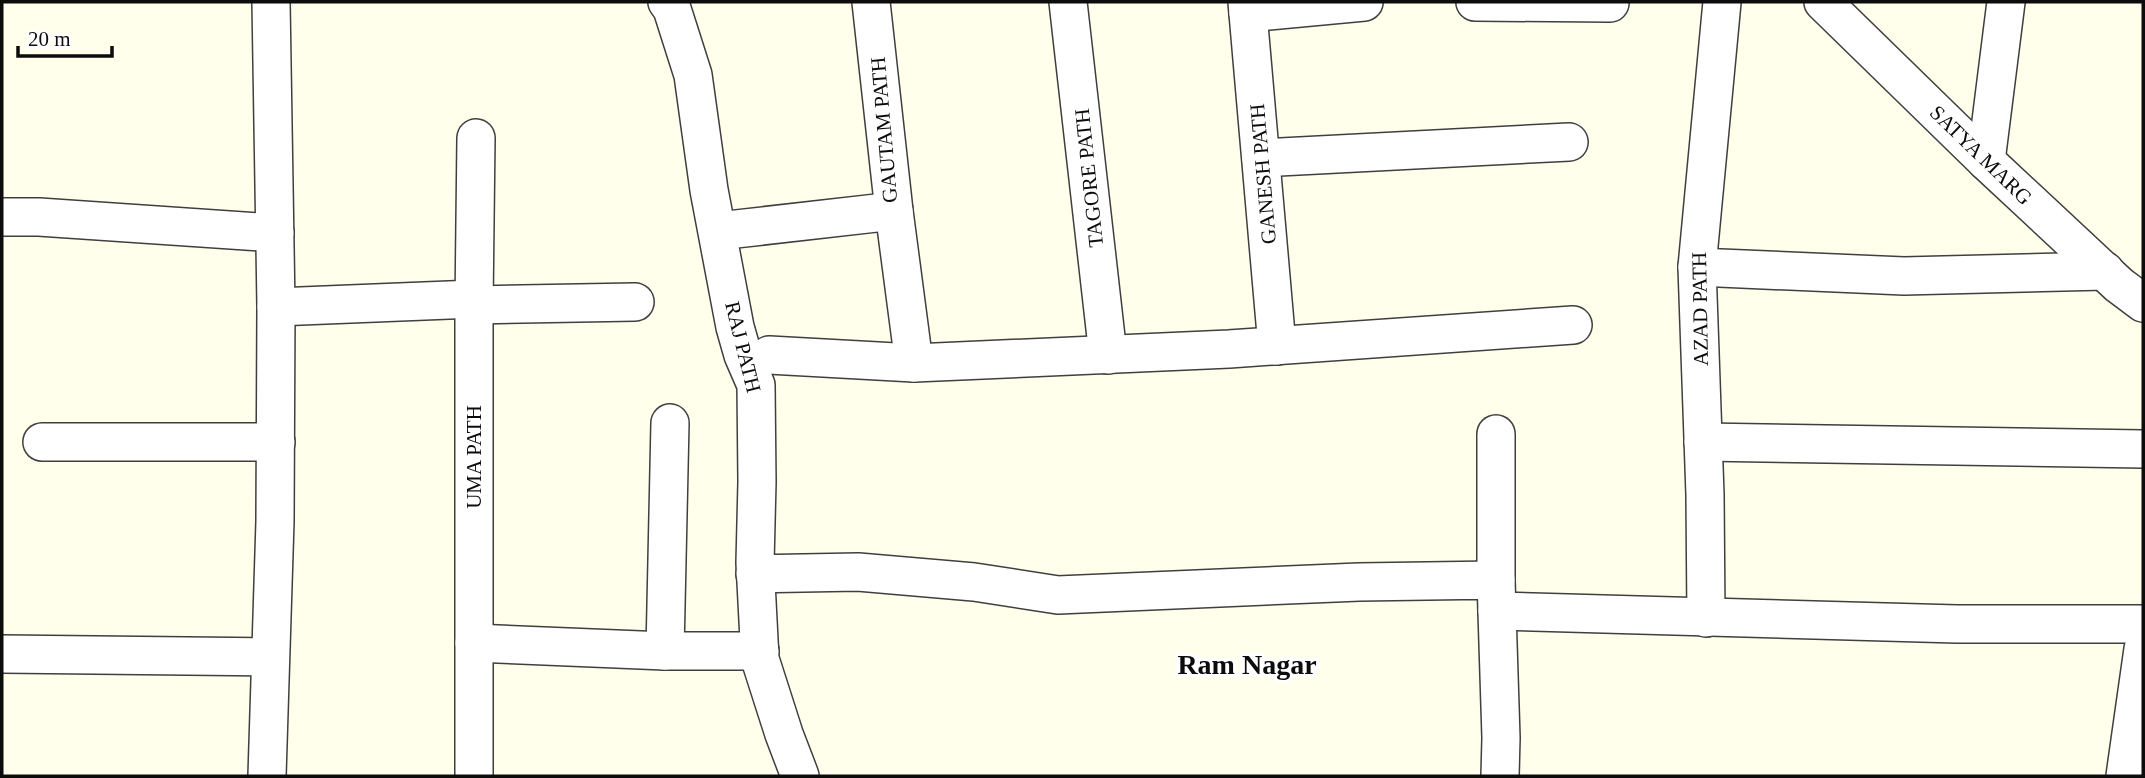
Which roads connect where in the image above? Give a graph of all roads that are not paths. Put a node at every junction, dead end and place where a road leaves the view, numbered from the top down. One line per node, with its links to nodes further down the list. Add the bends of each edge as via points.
1 (271, 2): 19 (street)
2 (667, 2): 18 (street, RAJ PATH, via 693,75)
3 (871, 2): 16 (street, GAUTAM PATH)
4 (1068, 2): 29 (street, TAGORE PATH)
5 (1364, 2): 11 (street)
6 (1475, 2): 10 (street)
7 (1722, 2): 20 (street, AZAD PATH)
8 (1823, 2): 15 (street, SATYA MARG)
9 (2006, 2): 15 (street)
10 (1610, 3)
11 (1248, 7): 14 (street, GANESH PATH)
12 (477, 138): 22 (street, UMA PATH)
13 (1569, 142): 14 (street)
14 (1261, 158): 27 (street, GANESH PATH)
15 (1986, 161): 21 (street, SATYA MARG)
16 (894, 211): 18 (street, GAUTAM PATH); 30 (street)
17 (2, 217): 19 (street)
18 (718, 232): 37 (street, RAJ PATH, via 735,327 756,385)
19 (275, 233): 25 (street)
20 (1697, 267): 21 (street, via 1904,276); 35 (street, AZAD PATH)
21 (2105, 271): 24 (street, SATYA MARG)
22 (474, 302): 23 (street); 25 (street); 41 (street, UMA PATH)
23 (635, 302)
24 (2143, 303)
25 (276, 307): 34 (street)
26 (1573, 325): 27 (street)
27 (1277, 346): 29 (street)
28 (769, 355): 30 (street)
29 (1108, 355): 30 (street)
30 (914, 363)
31 (670, 423): 43 (street)
32 (1496, 434): 38 (street)
33 (42, 442): 34 (street)
34 (276, 442): 46 (street)
35 (1703, 442): 36 (street); 39 (street, AZAD PATH)
36 (2143, 449)
37 (755, 574): 38 (street, via 858,572 1058,595 1359,582); 44 (street, RAJ PATH)
38 (1497, 595): 39 (street); 50 (street)
39 (1706, 618): 40 (street)
40 (2143, 624)
41 (474, 643): 43 (street); 48 (street, UMA PATH)
42 (2143, 649): 51 (street)
43 (665, 651): 44 (street)
44 (760, 651): 49 (street, RAJ PATH)
45 (2, 654): 46 (street)
46 (270, 657): 47 (street)
47 (267, 776)
48 (474, 776)
49 (800, 776)
50 (1500, 776)
51 (2125, 776)

